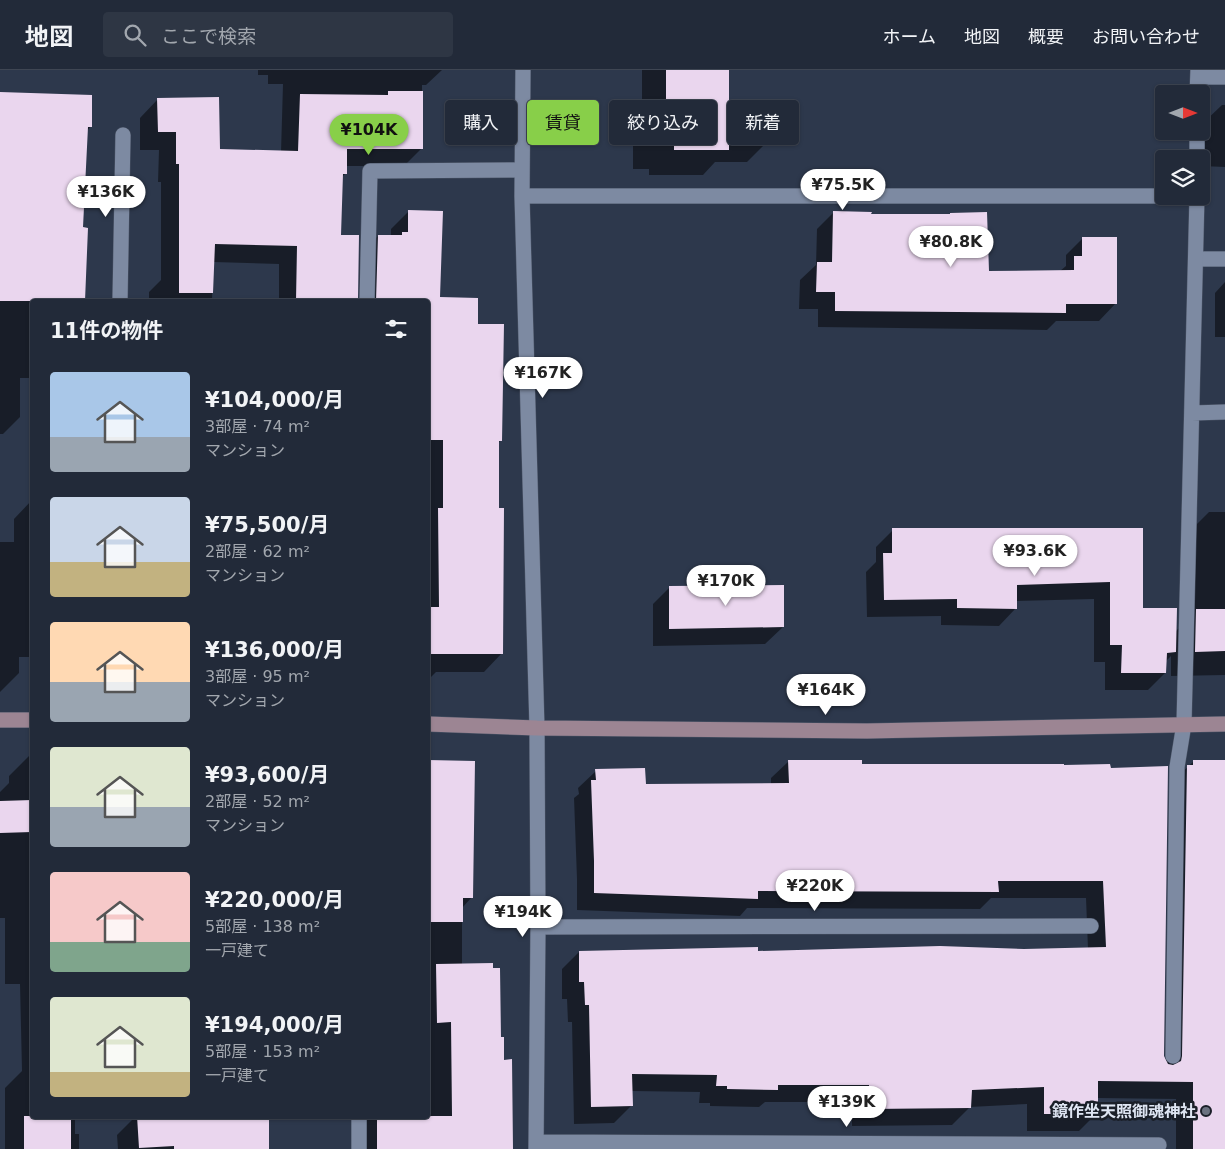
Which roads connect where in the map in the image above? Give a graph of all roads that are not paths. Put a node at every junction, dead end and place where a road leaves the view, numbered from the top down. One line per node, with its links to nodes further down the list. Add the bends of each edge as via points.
1 (522, 70): 5 (street)
2 (1198, 73): 3 (street)
3 (1225, 76)
4 (123, 135): 11 (street)
5 (522, 170): 6 (street); 12 (street, via 370,171)
6 (522, 196): 7 (street); 20 (street)
7 (1155, 196)
8 (1197, 205): 10 (street)
9 (1225, 258): 10 (street)
10 (1196, 259): 14 (street)
11 (120, 299)
12 (367, 299)
13 (1225, 412): 14 (street)
14 (1192, 413): 18 (street)
15 (0, 720): 16 (street)
16 (30, 720)
17 (430, 724): 20 (street)
18 (1184, 724): 19 (street); 20 (street, via 867,731); 23 (street, via 1176,766)
19 (1225, 724)
20 (537, 728): 22 (street)
21 (1091, 926): 22 (street)
22 (538, 927): 26 (street)
23 (1173, 1056)
24 (359, 1119): 27 (street)
25 (1159, 1144): 26 (street)
26 (536, 1145)
27 (360, 1149)

